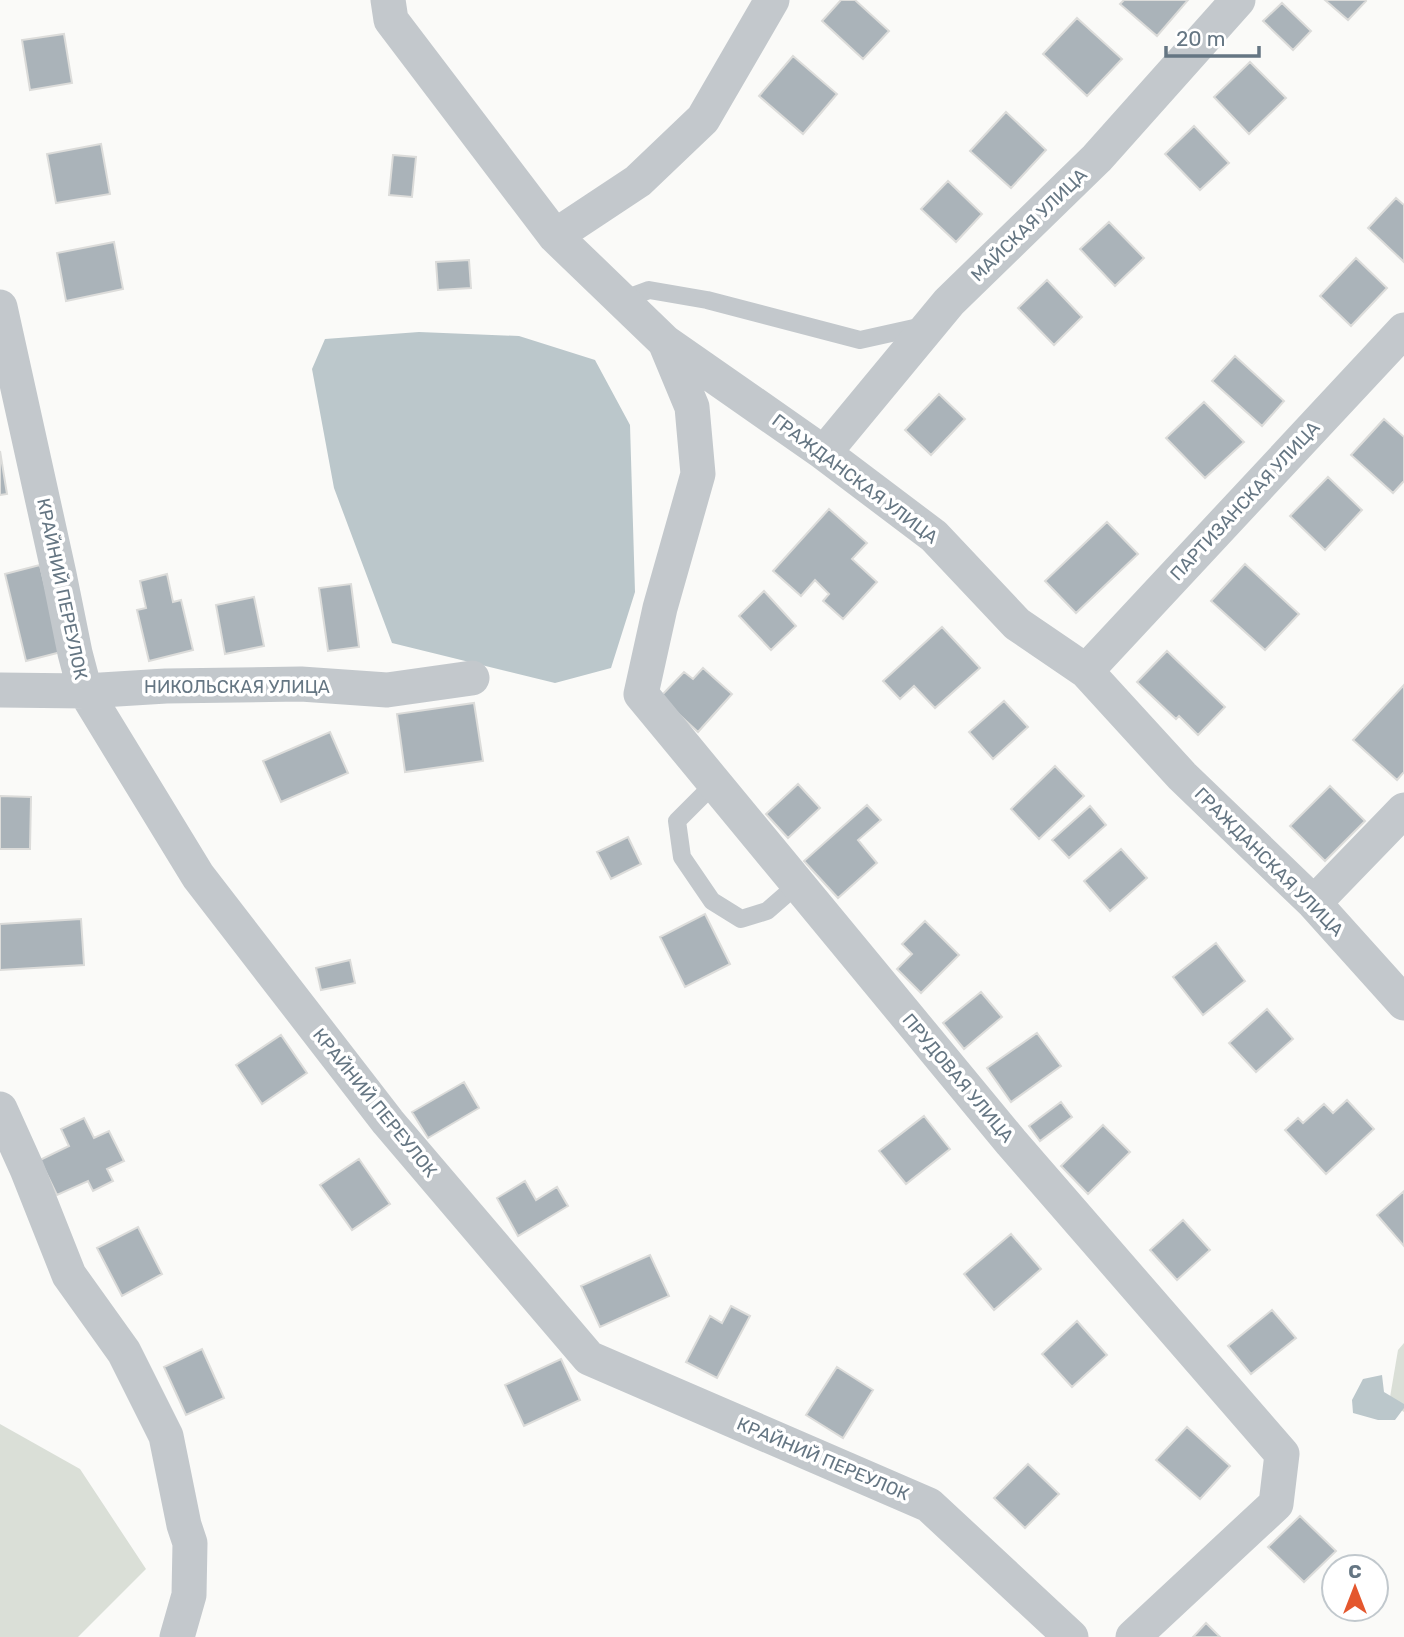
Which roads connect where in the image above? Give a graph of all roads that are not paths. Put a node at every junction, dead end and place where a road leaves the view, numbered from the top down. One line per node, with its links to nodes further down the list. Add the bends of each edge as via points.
1 (388, 0): 4 (street, ГРАЖДАНСКАЯ УЛИЦА, via 391,20)
2 (772, 0): 4 (street, via 703,119 638,181)
3 (1238, 0): 7 (street, МАЙСКАЯ УЛИЦА, via 1097,158)
4 (555, 236): 5 (street, ГРАЖДАНСКАЯ УЛИЦА)
5 (622, 300): 7 (lane, via 649,290 661,292 860,340); 9 (street, ГРАЖДАНСКАЯ УЛИЦА)
6 (0, 307): 14 (street, КРАЙНИЙ ПЕРЕУЛОК)
7 (930, 324): 10 (street, МАЙСКАЯ УЛИЦА)
8 (1404, 330): 11 (street, ПАРТИЗАНСКАЯ УЛИЦА)
9 (665, 342): 10 (street, ГРАЖДАНСКАЯ УЛИЦА); 15 (street, ПРУДОВАЯ УЛИЦА, via 692,407 698,474 641,694)
10 (824, 453): 11 (street, ГРАЖДАНСКАЯ УЛИЦА, via 934,536 1017,624)
11 (1086, 671): 18 (street, ГРАЖДАНСКАЯ УЛИЦА, via 1182,776)
12 (472, 678): 14 (street, НИКОЛЬСКАЯ УЛИЦА, via 387,690 301,684)
13 (0, 690): 14 (street, НИКОЛЬСКАЯ УЛИЦА)
14 (85, 691): 22 (street, КРАЙНИЙ ПЕРЕУЛОК, via 198,876 388,1122 589,1358 929,1505)
15 (715, 783): 17 (street, ПРУДОВАЯ УЛИЦА); 17 (lane, via 677,821 682,857 712,901 741,919 767,911)
16 (1404, 810): 18 (street)
17 (798, 884): 23 (street, ПРУДОВАЯ УЛИЦА, via 1011,1142 1282,1454 1276,1504)
18 (1314, 903): 19 (street, ГРАЖДАНСКАЯ УЛИЦА)
19 (1404, 1003)
20 (0, 1109): 21 (street, via 69,1275 124,1352 166,1436 190,1543 189,1595)
21 (177, 1637)
22 (1071, 1637)
23 (1133, 1637)

